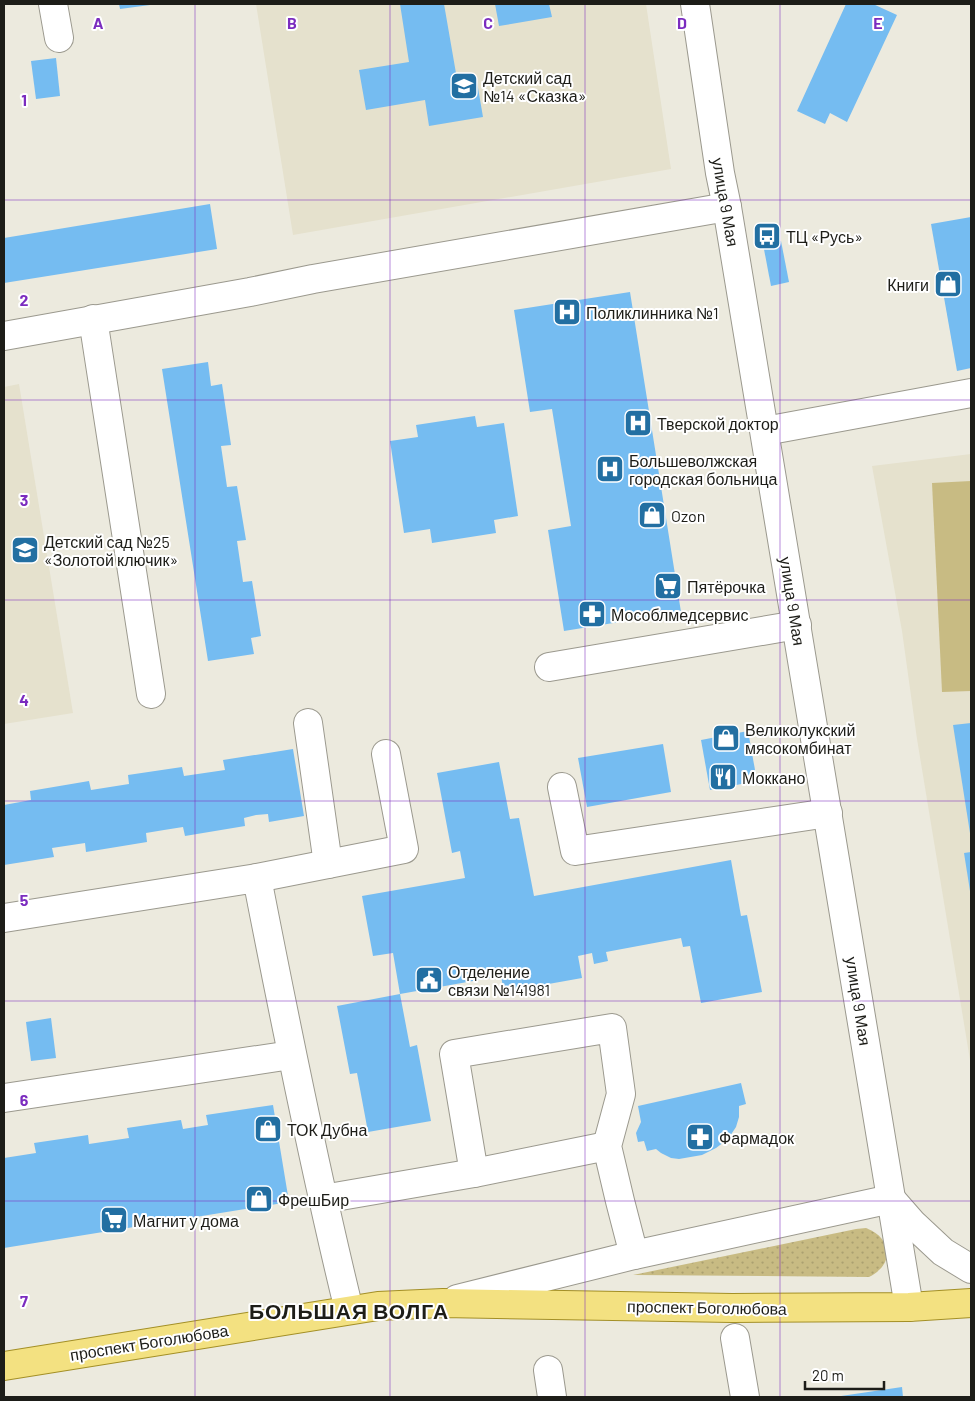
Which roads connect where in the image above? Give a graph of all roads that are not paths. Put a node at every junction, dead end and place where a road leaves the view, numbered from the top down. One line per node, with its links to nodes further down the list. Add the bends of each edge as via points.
1 (53, 4): 3 (street)
2 (694, 4): 4 (street, улица 9 Мая)
3 (59, 38)
4 (727, 207): 5 (street); 8 (street, улица 9 Мая)
5 (94, 319): 6 (street); 11 (street)
6 (4, 336)
7 (971, 393): 8 (street)
8 (765, 431): 9 (street, улица 9 Мая)
9 (797, 625): 10 (street); 15 (street, улица 9 Мая)
10 (549, 667)
11 (151, 694)
12 (308, 723): 16 (street)
13 (386, 754): 16 (street, via 404,849)
14 (562, 787): 15 (street, via 575,850)
15 (828, 813): 24 (street, улица 9 Мая)
16 (328, 864): 17 (street)
17 (257, 878): 18 (street); 19 (street)
18 (4, 918)
19 (291, 1055): 20 (street); 23 (street)
20 (4, 1098)
21 (607, 1146): 22 (street); 22 (street, via 622,1094 612,1028 454,1054); 25 (street)
22 (474, 1173): 23 (street)
23 (323, 1199): 30 (street)
24 (891, 1199): 25 (street, проспект Боголюбова); 26 (street, via 943,1252); 29 (street, улица 9 Мая)
25 (634, 1255): 27 (street, проспект Боголюбова)
26 (971, 1269)
27 (443, 1303): 29 (main road, проспект Боголюбова, via 732,1308); 30 (main road, проспект Боголюбова)
28 (971, 1303): 29 (main road, проспект Боголюбова)
29 (909, 1307)
30 (349, 1310): 32 (main road, проспект Боголюбова)
31 (735, 1338): 35 (street)
32 (4, 1366)
33 (548, 1370): 34 (street)
34 (552, 1397)
35 (745, 1397)

